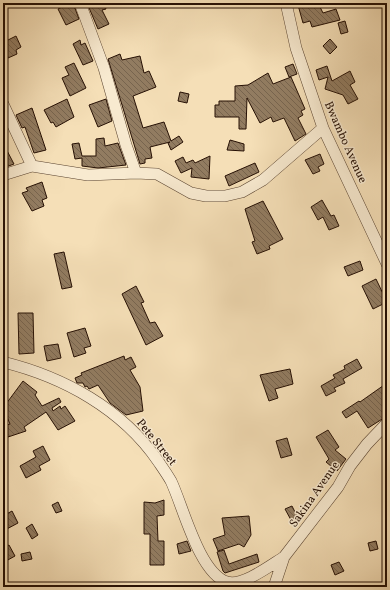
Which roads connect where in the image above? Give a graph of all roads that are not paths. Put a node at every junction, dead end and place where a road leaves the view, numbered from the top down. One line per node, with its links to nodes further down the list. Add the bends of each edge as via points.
1 (80, 3): 6 (street, via 104,68)
2 (286, 3): 4 (street, Bwambo Avenue, via 296,48)
3 (3, 104): 5 (street)
4 (323, 128): 6 (street, via 263,180 225,196 191,193 157,174); 8 (street, Bwambo Avenue)
5 (32, 166): 6 (street, via 88,175); 7 (street)
6 (136, 173)
7 (3, 175)
8 (387, 264)
9 (3, 362): 11 (street, Pete Street, via 74,388 104,406 135,432 158,460 171,482 202,554 210,570 218,578 228,583 248,579)
10 (387, 423): 11 (street, Sakina Avenue, via 358,455 338,487)
11 (284, 558): 12 (street, Sakina Avenue)
12 (274, 587)

